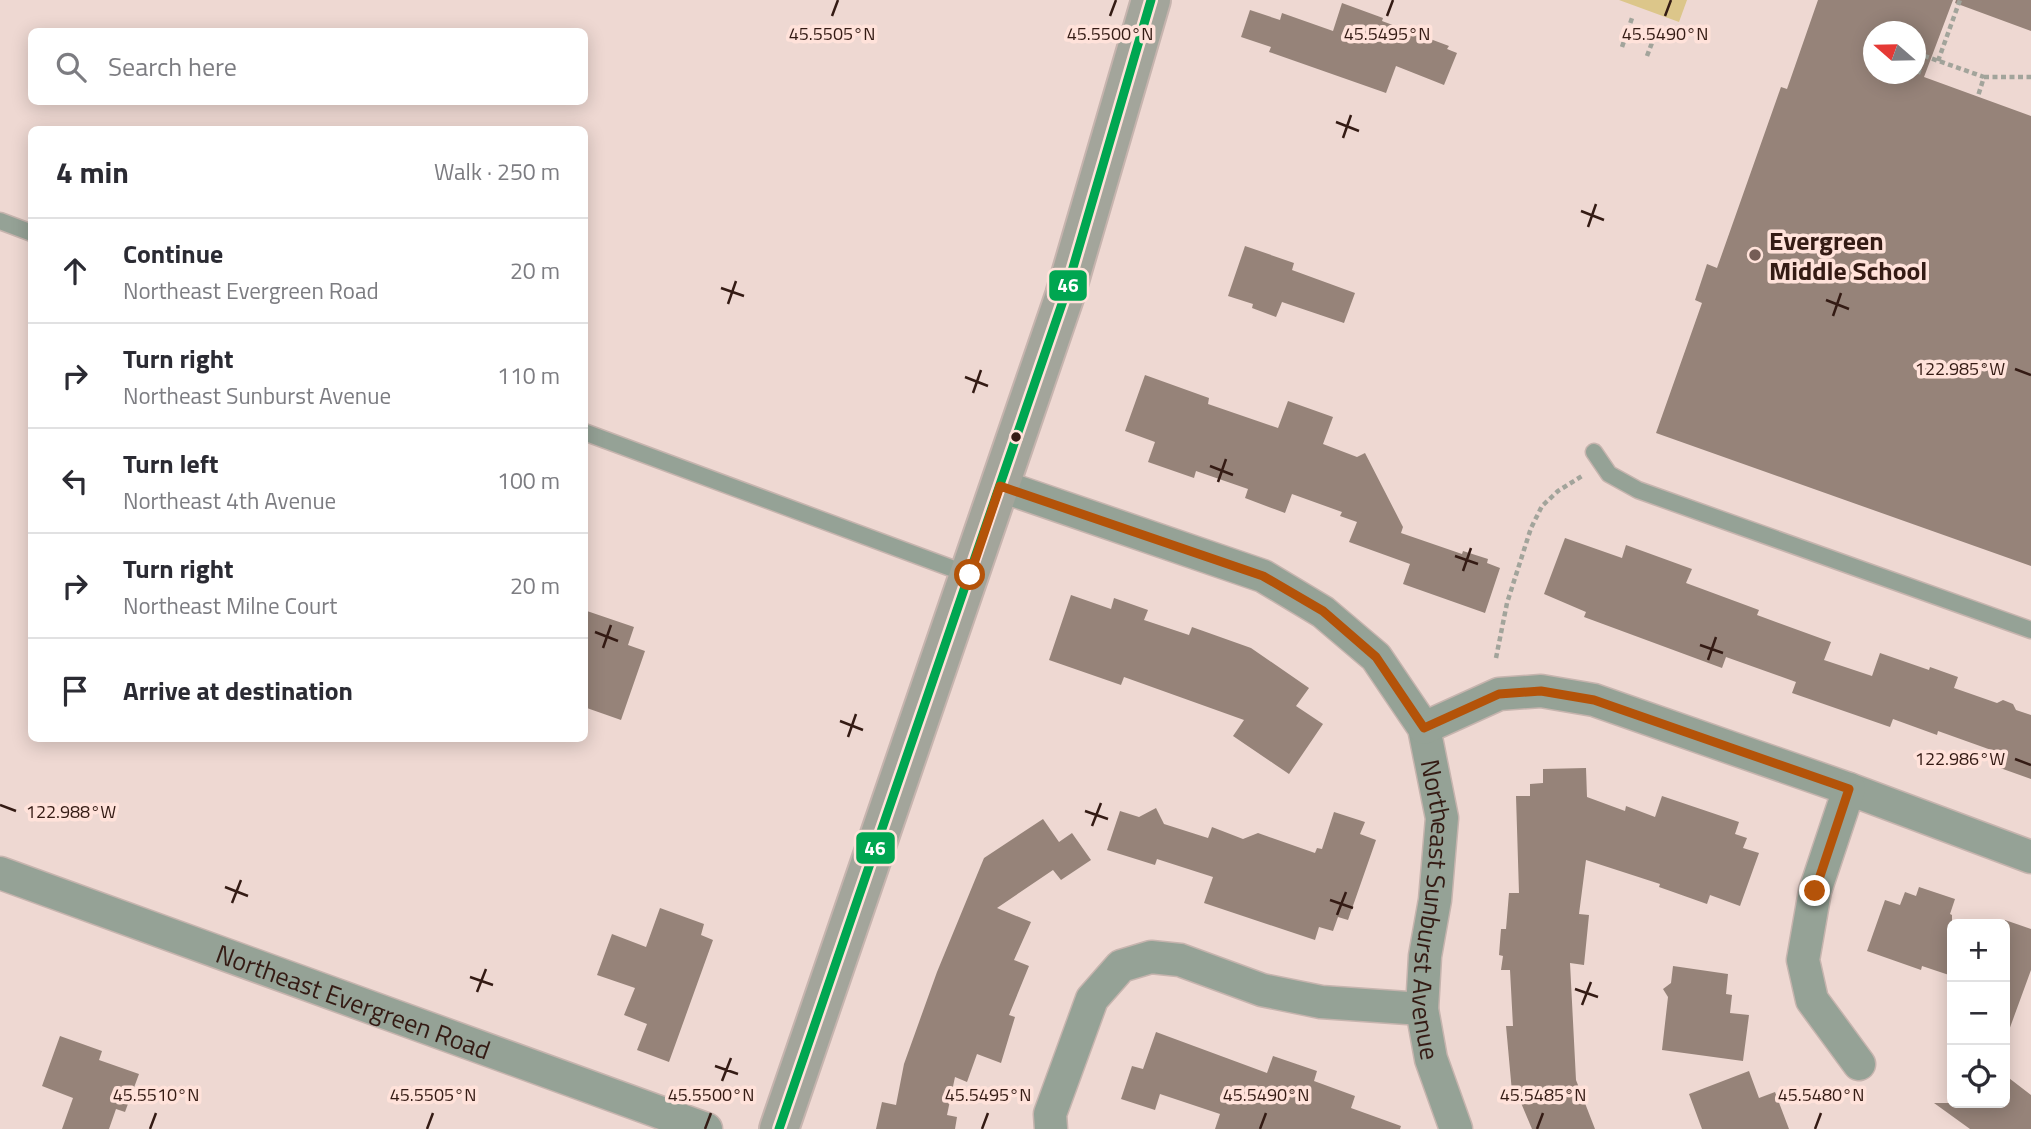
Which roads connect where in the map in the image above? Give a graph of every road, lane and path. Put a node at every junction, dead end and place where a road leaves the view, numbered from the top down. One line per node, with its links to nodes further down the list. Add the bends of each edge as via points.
1 (1151, 0): 17 (main road, via 1065,295)
2 (1959, 0): 8 (path)
3 (1632, 18): 5 (path)
4 (1658, 27): 6 (path)
5 (1622, 47)
6 (1647, 56)
7 (1926, 57): 8 (path)
8 (1938, 61): 9 (path)
9 (1984, 77): 10 (path); 11 (path)
10 (2031, 77)
11 (1978, 96)
12 (0, 221): 13 (lane)
13 (28, 232)
14 (588, 433): 18 (lane)
15 (1594, 452): 19 (lane, via 1609,474 1638,490)
16 (1582, 476): 20 (path, via 1542,506 1531,528 1507,603)
17 (1000, 486): 18 (main road); 21 (street, Northeast Sunburst Avenue, via 1263,576 1323,611 1376,657)
18 (970, 575): 28 (main road)
19 (2031, 630)
20 (1496, 658)
21 (1424, 728): 22 (street, via 1499,694 1541,691 1594,700); 25 (street, Northeast Sunburst Avenue, via 1442,818)
22 (1849, 789): 23 (street); 26 (street, via 1815,891 1803,960 1812,1000)
23 (2031, 857)
24 (0, 873): 27 (street, Northeast Evergreen Road)
25 (1422, 1009): 29 (street, via 1309,1000 1262,990 1180,960 1151,957 1121,966 1092,999 1050,1114); 30 (street, Northeast Sunburst Avenue, via 1431,1059)
26 (1859, 1064)
27 (706, 1129)
28 (779, 1129)
29 (1051, 1129)
30 (1456, 1129)

